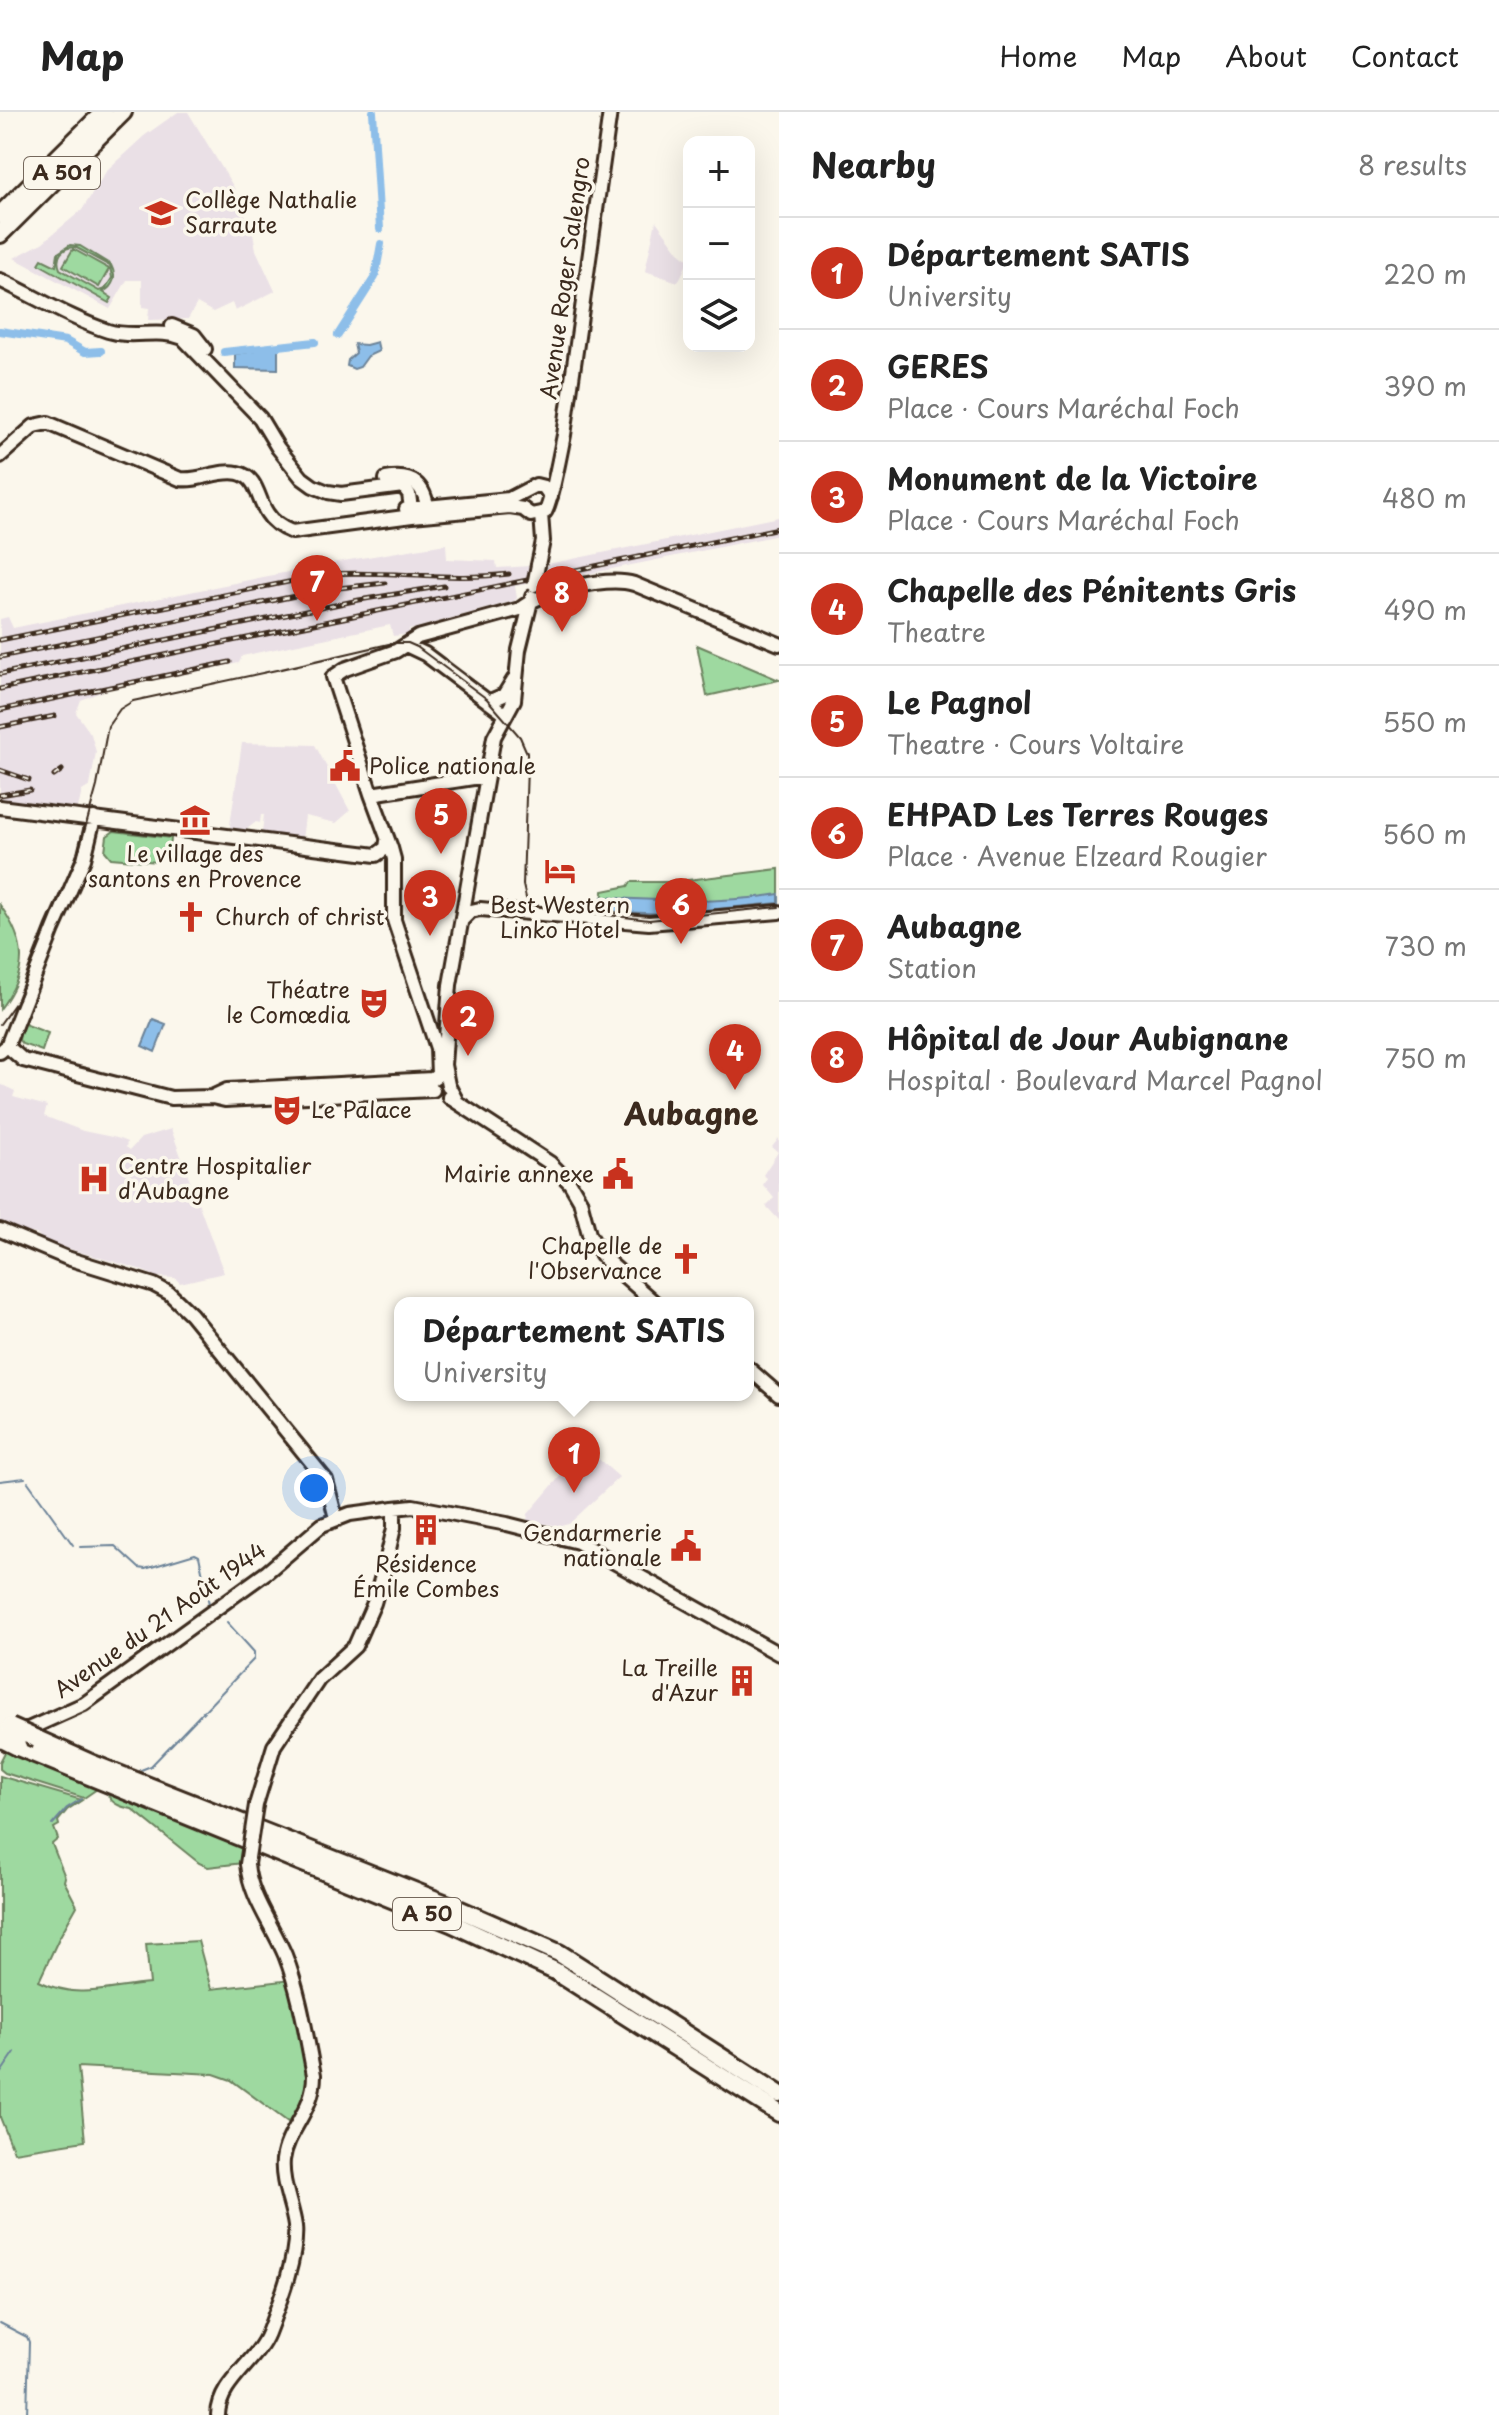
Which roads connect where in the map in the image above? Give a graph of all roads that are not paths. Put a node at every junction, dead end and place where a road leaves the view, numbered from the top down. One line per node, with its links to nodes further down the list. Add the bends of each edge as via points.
1 (104, 112): 4 (highway, A 501)
2 (123, 112): 5 (highway, A 501)
3 (610, 112): 7 (main road, Avenue Roger Salengro)
4 (0, 215)
5 (0, 234)
6 (0, 280): 10 (main road, via 55,306 126,328 187,330 302,478 320,490)
7 (561, 449): 9 (main road, Avenue Roger Salengro); 12 (main road, Avenue Roger Salengro)
8 (0, 456): 15 (main road, via 34,426 48,423 180,479 243,474 255,486 269,517 292,532)
9 (536, 485): 11 (main road); 12 (main road)
10 (341, 494): 14 (main road, via 384,479 409,478 423,488); 15 (main road, via 403,486)
11 (521, 495): 13 (main road); 14 (main road)
12 (551, 497): 16 (main road)
13 (523, 509): 14 (main road); 16 (main road)
14 (427, 510): 15 (main road)
15 (412, 512)
16 (541, 514): 17 (main road, bridge, via 543,541)
17 (531, 599): 18 (main road, via 627,582); 19 (main road, via 520,609 418,637); 20 (main road, via 618,586); 21 (main road)
18 (779, 644)
19 (406, 645): 22 (main road); 25 (main road, via 333,677)
20 (779, 652)
21 (515, 676): 22 (main road, via 504,695); 23 (main road, via 514,700)
22 (488, 702): 23 (main road)
23 (506, 715): 24 (main road, via 494,737)
24 (486, 776): 25 (main road); 30 (main road)
25 (371, 794): 28 (main road)
26 (0, 807): 27 (main road)
27 (94, 818): 28 (main road, via 376,855); 33 (main road, via 84,859)
28 (387, 841): 31 (main road, via 394,859 394,920)
29 (779, 912): 30 (main road, via 649,923 480,909)
30 (463, 919): 32 (main road)
31 (427, 1021): 32 (main road); 34 (main road, via 437,1048)
32 (448, 1021): 34 (main road)
33 (4, 1043): 35 (main road, via 23,1060 171,1098)
34 (440, 1083): 35 (main road, via 368,1093); 35 (main road, via 253,1088); 37 (main road, via 570,1183 596,1246)
35 (212, 1097)
36 (0, 1230): 41 (main road, via 169,1293 326,1480)
37 (648, 1297)
38 (754, 1373): 39 (main road)
39 (779, 1395)
40 (394, 1508): 41 (main road); 42 (main road, via 413,1506 578,1542); 46 (main road, bridge, via 386,1562 355,1646 319,1679 274,1746 256,1805 247,1864 257,1901 294,1983 314,2089 283,2156 295,2236 284,2285 260,2350 222,2395)
41 (336, 1518): 43 (main road, Avenue du 21 Août 1944, via 84,1704)
42 (779, 1654)
43 (3, 1732): 44 (highway, A 50, bridge, via 37,1739 559,1953); 45 (highway, A 50, bridge, via 18,1747 451,1923 555,1971)
44 (779, 2094)
45 (779, 2113)
46 (218, 2415)

